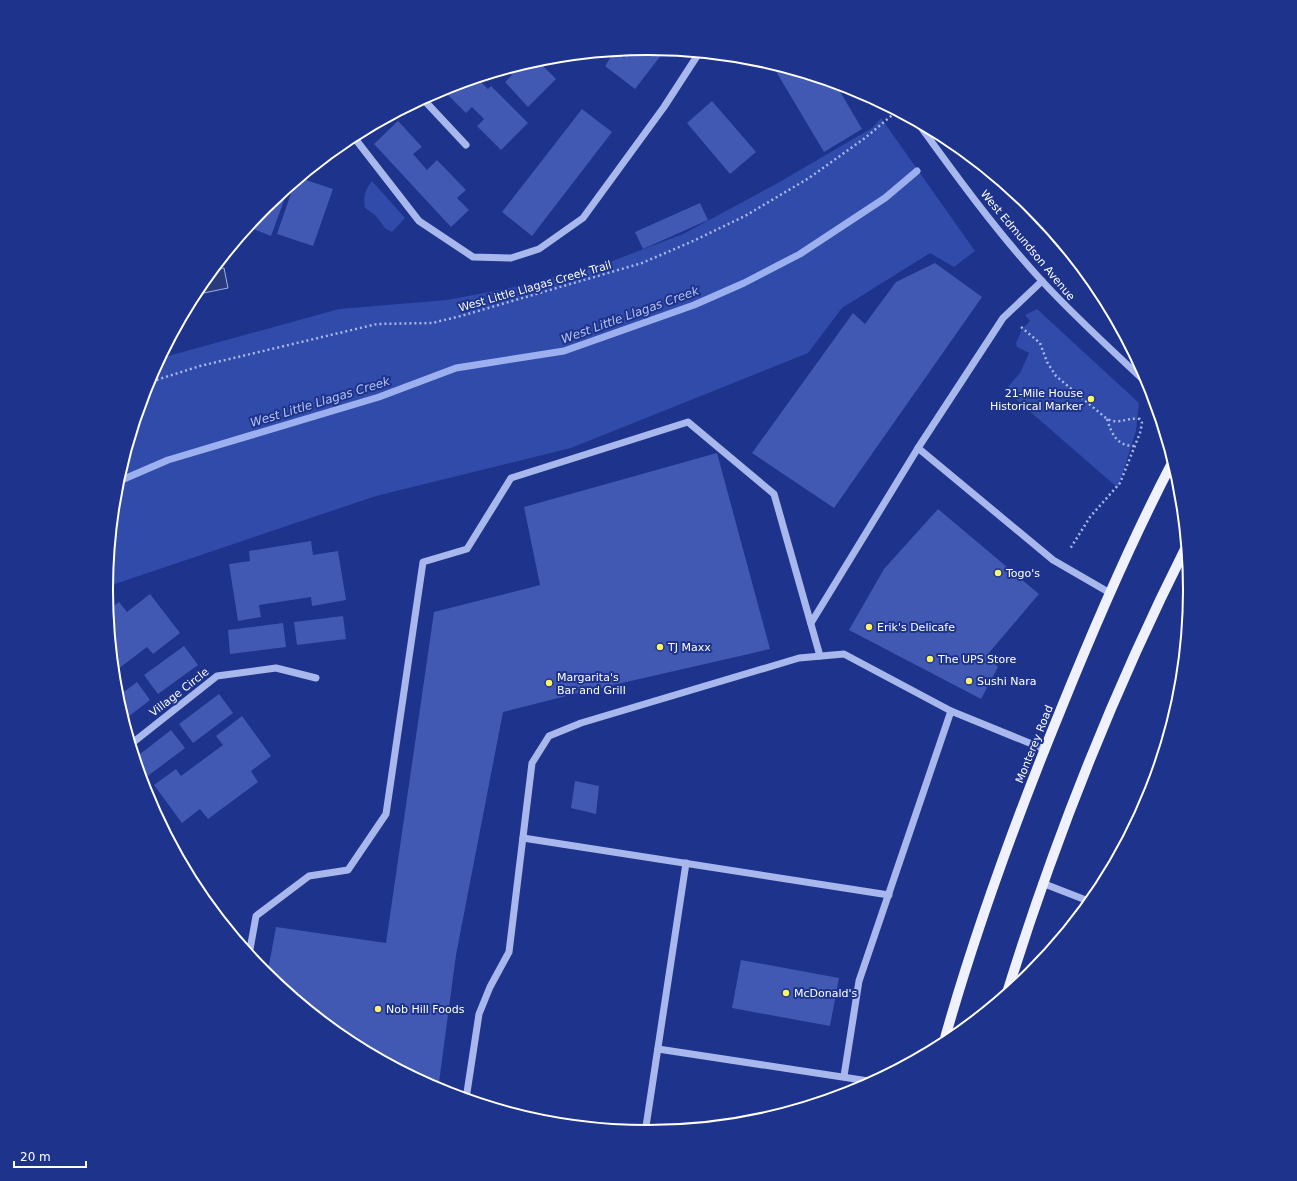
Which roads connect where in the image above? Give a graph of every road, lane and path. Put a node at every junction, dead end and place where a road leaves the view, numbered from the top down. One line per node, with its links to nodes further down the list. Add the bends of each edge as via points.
1 (696, 57): 5 (street, via 664,107 583,218 539,249 511,258 473,258 419,221)
2 (426, 104): 6 (street)
3 (893, 114): 10 (path, West Little Llagas Creek Trail, via 865,138 809,178 745,216 642,263 432,323 377,324 200,366)
4 (925, 132): 7 (street, West Edmundson Avenue, via 985,213)
5 (357, 141)
6 (466, 145)
7 (1042, 281): 9 (street, West Edmundson Avenue); 13 (street, via 1003,318)
8 (1021, 327): 11 (path, via 1040,343 1056,376)
9 (1138, 375)
10 (157, 380)
11 (1107, 419): 12 (path, via 1112,435 1118,442 1126,446); 12 (path, via 1116,422 1140,419 1142,423)
12 (1135, 446): 15 (path, via 1120,483 1090,517)
13 (918, 448): 17 (street, via 1053,560); 18 (street)
14 (1170, 468): 17 (main road, Monterey Road)
15 (1070, 549)
16 (1183, 552): 26 (main road, via 1122,682)
17 (1110, 593): 23 (main road, Monterey Road)
18 (811, 623): 19 (street); 29 (street, via 774,494 688,422 511,478 467,549 423,562 386,814 348,870 309,876 256,916)
19 (820, 656): 21 (street, via 844,654); 24 (street, via 799,658 581,723 549,736 532,763)
20 (316, 678): 22 (street, Village Circle, via 276,668 217,676)
21 (952, 711): 23 (street); 27 (street)
22 (135, 741)
23 (1044, 749): 31 (main road, Monterey Road, via 972,946)
24 (523, 838): 25 (street); 35 (street, via 508,952 479,1014)
25 (686, 863): 27 (street); 32 (street)
26 (1042, 883): 28 (street); 30 (main road)
27 (889, 895): 33 (street, via 859,981)
28 (1085, 900)
29 (250, 948)
30 (1009, 986)
31 (946, 1036)
32 (658, 1049): 33 (street); 36 (street)
33 (844, 1076): 34 (street)
34 (865, 1080)
35 (467, 1094)
36 (646, 1126)

